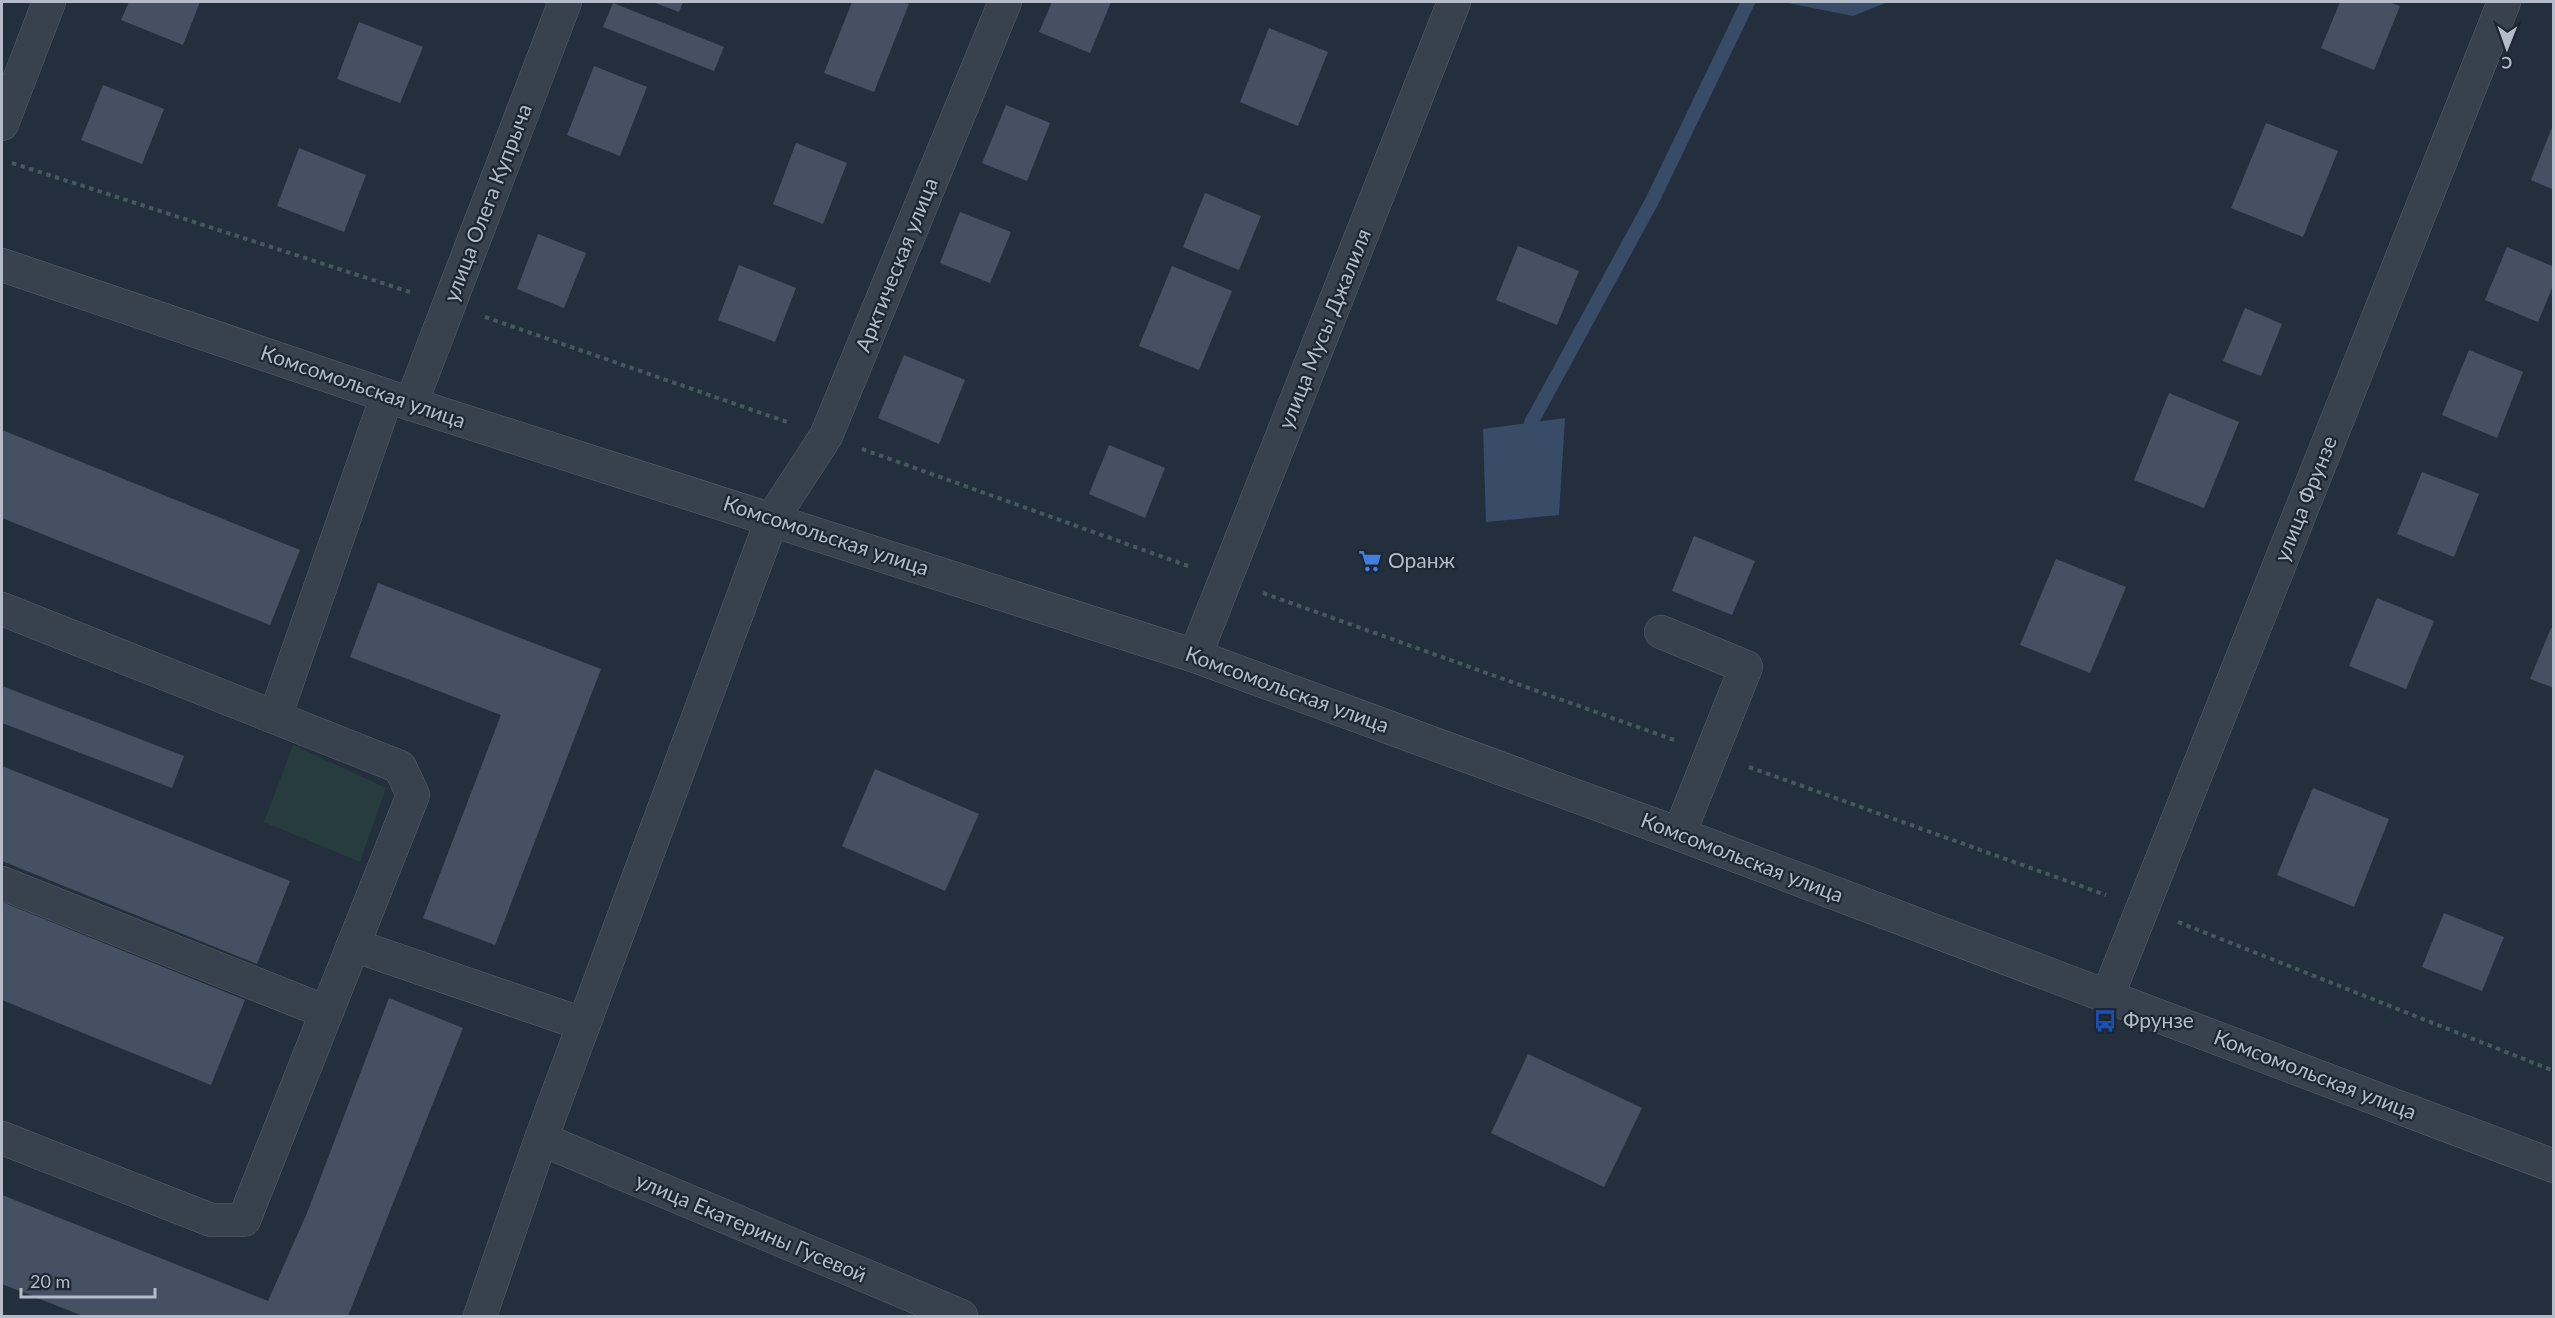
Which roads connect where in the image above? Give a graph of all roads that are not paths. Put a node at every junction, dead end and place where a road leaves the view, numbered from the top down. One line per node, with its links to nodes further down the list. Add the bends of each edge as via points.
1 (49, 2): 6 (street)
2 (565, 2): 8 (street, улица Олега Купрыча, via 449,305)
3 (1005, 2): 9 (street, Арктическая улица, via 826,436)
4 (1454, 2): 12 (street, улица Мусы Джалиля)
5 (2504, 2): 17 (street, улица Фрунзе)
6 (2, 124)
7 (2, 265): 8 (street, Комсомольская улица)
8 (399, 400): 9 (street, Комсомольская улица); 13 (street, улица Олега Купрыча)
9 (772, 519): 12 (street, Комсомольская улица); 19 (street, Арктическая улица)
10 (2, 609): 13 (street)
11 (1661, 632): 14 (street, via 1746,667)
12 (1195, 656): 14 (street, Комсомольская улица)
13 (275, 717): 16 (street, via 400,767 413,795)
14 (1679, 834): 17 (street, Комсомольская улица)
15 (2, 883): 18 (street)
16 (353, 945): 18 (street); 19 (street)
17 (2108, 997): 22 (street, Комсомольская улица)
18 (326, 1012): 20 (street, via 244,1220 210,1220)
19 (583, 1024): 21 (street, Арктическая улица)
20 (2, 1138)
21 (541, 1139): 23 (street, Арктическая улица); 24 (street, улица Екатерины Гусевой)
22 (2552, 1163)
23 (480, 1317)
24 (961, 1317)

